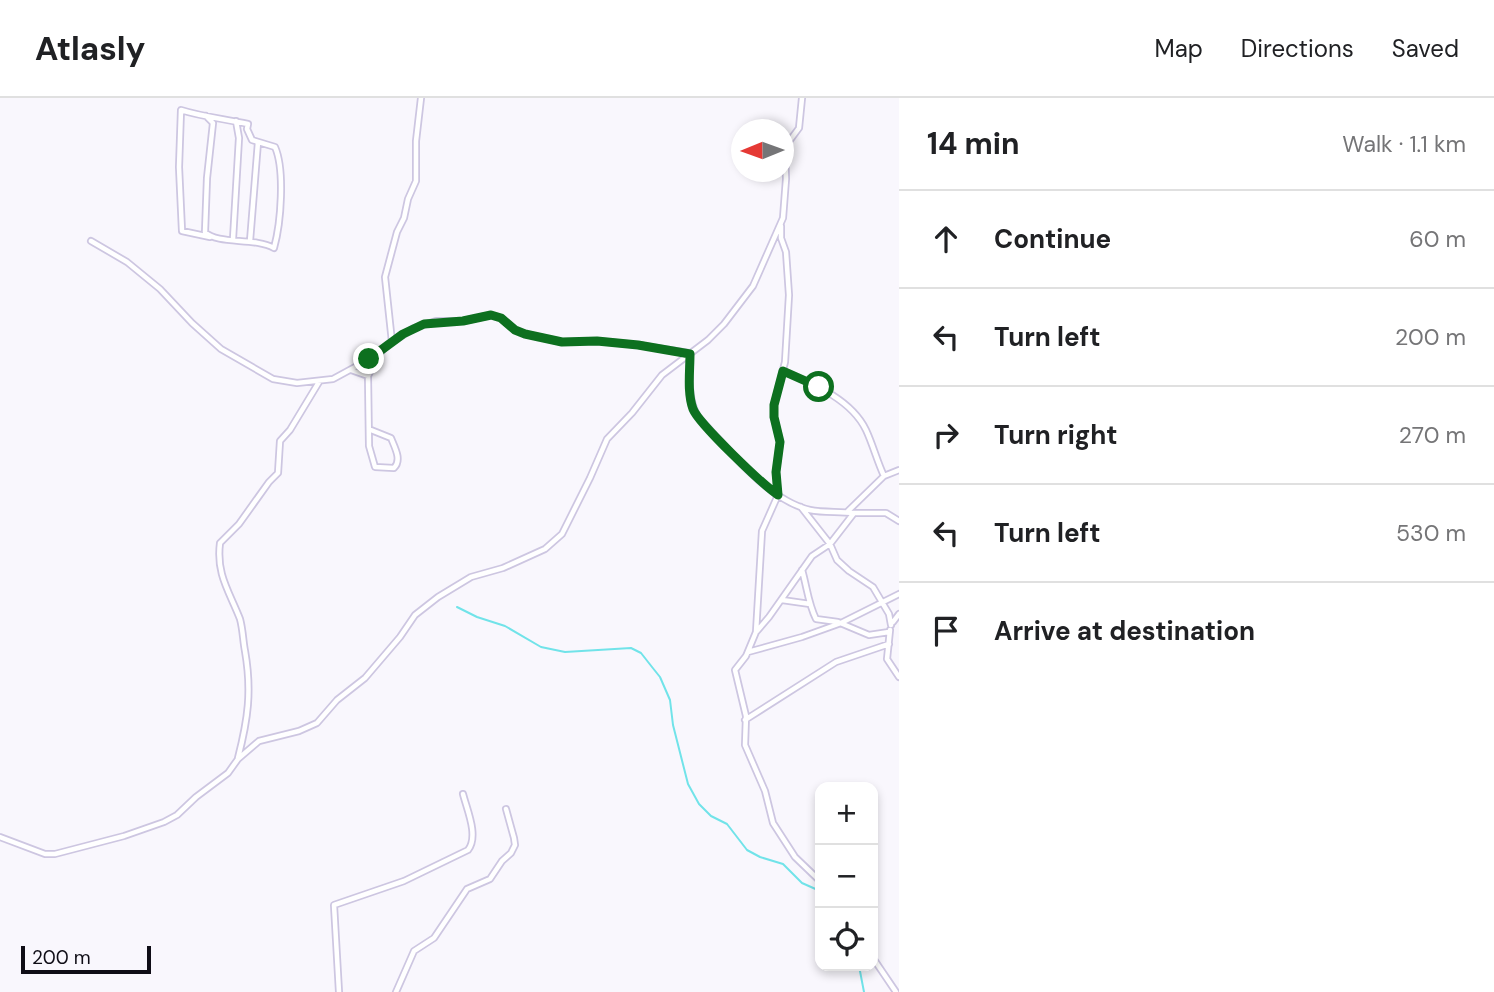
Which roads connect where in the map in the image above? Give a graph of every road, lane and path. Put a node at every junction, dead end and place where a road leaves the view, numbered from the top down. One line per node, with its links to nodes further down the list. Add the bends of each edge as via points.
1 (421, 98): 11 (street, via 416,181 385,277)
2 (802, 98): 6 (street, via 799,128 785,147)
3 (206, 116): 4 (street); 7 (street, via 213,124 205,232); 7 (street, via 181,110 179,167 182,232)
4 (236, 121): 5 (street, via 248,124 249,137); 8 (street)
5 (258, 142): 10 (street); 10 (street, via 275,147 281,160 279,228 275,248)
6 (780, 225): 13 (street, via 738,308); 15 (street, via 789,295)
7 (209, 237): 8 (street)
8 (233, 239): 10 (street)
9 (91, 241): 17 (street, via 151,281 210,340 248,366 273,379)
10 (250, 241)
11 (392, 342): 12 (street); 13 (street, via 424,324 491,315 525,334 562,342 597,341)
12 (379, 354): 14 (street); 16 (street)
13 (690, 354): 21 (street, via 691,399 698,416 756,479); 40 (street, via 662,375 607,439 568,524 545,550 471,578 438,597 415,615 365,678 317,723 259,741)
14 (351, 370): 16 (street); 17 (street)
15 (783, 371): 20 (street, via 819,387 853,412 866,430); 21 (street, via 774,405 780,442)
16 (368, 376): 18 (street)
17 (319, 382): 40 (street, via 280,441 278,473 220,543 218,566 240,622 250,686)
18 (371, 430): 18 (street, via 391,438 398,458 394,468 372,464)
19 (899, 470): 20 (street)
20 (884, 476): 23 (street)
21 (778, 495): 22 (street); 34 (street, via 762,531)
22 (800, 506): 23 (street); 25 (street)
23 (850, 513): 24 (street, via 886,513); 25 (street)
24 (899, 521)
25 (830, 544): 26 (street); 29 (street, via 837,561 870,582)
26 (802, 570): 28 (street); 30 (street)
27 (899, 594): 29 (street)
28 (782, 600): 30 (street); 34 (street)
29 (883, 601): 32 (street); 33 (street)
30 (810, 604): 32 (street, via 816,619)
31 (899, 614): 33 (street)
32 (841, 623): 35 (street, via 869,635); 37 (street)
33 (891, 625): 35 (street)
34 (756, 632): 37 (street)
35 (889, 632): 36 (street)
36 (889, 644): 38 (street, via 887,659); 39 (street, via 836,662)
37 (748, 652): 39 (street, via 735,670)
38 (899, 677)
39 (744, 720): 44 (street, via 745,745 773,823 795,857)
40 (238, 759): 43 (street, via 228,773 177,815 124,836 55,854)
41 (463, 794): 46 (street, via 473,835 468,850 404,881 334,905)
42 (506, 809): 47 (street, via 515,845 511,853 490,879 467,889 434,938 414,951)
43 (0, 837)
44 (815, 876)
45 (878, 965): 48 (street)
46 (339, 992)
47 (396, 992)
48 (896, 992)

